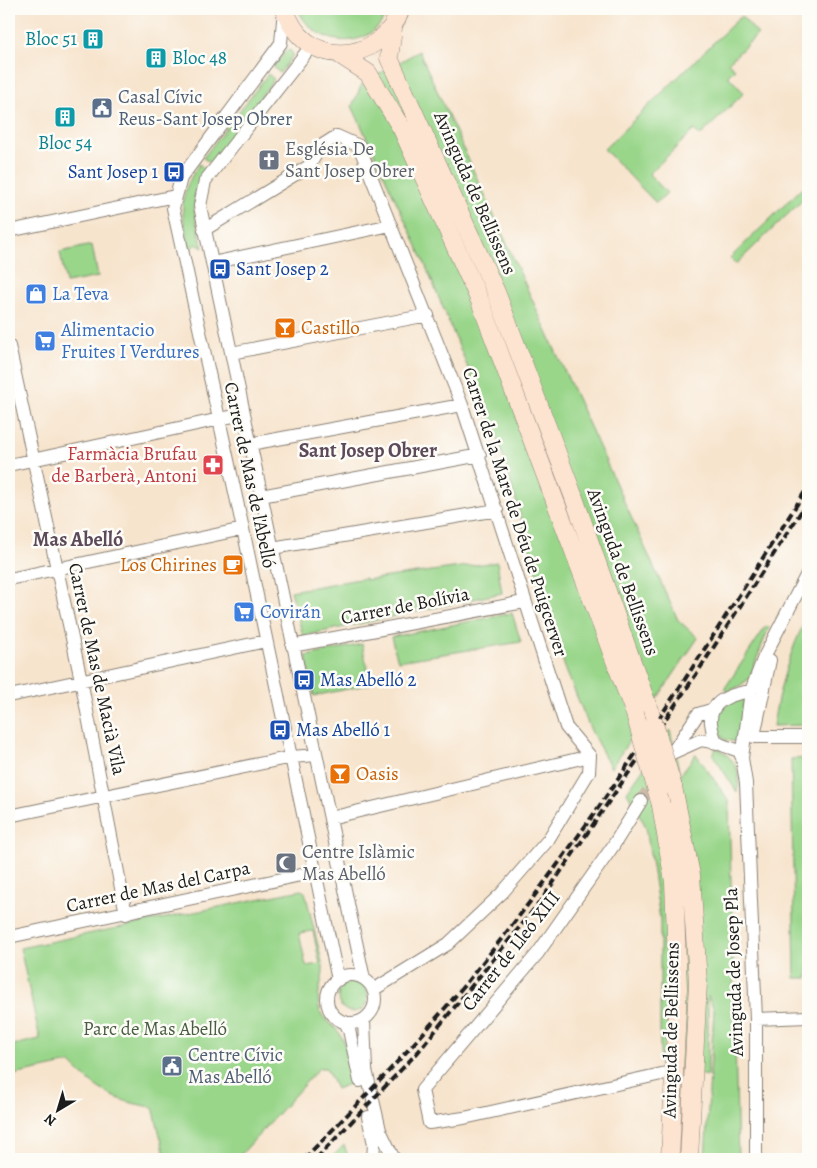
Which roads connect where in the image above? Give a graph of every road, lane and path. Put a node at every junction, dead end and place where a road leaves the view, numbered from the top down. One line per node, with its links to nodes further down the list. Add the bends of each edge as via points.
1 (285, 9): 4 (main road, via 293,26); 6 (street, Carrer de Mas de l'Abelló, via 281,43 181,178)
2 (401, 9): 3 (main road)
3 (393, 28): 5 (main road, via 369,48); 63 (main road, Avinguda de Bellissens, bridge, via 389,58 496,292 647,699 674,787 691,875 698,982)
4 (312, 45): 5 (main road); 8 (street, Carrer de Mas de l'Abelló, via 205,181 200,206)
5 (337, 53): 59 (main road, Avinguda de Bellissens, bridge, via 368,73 402,130 480,301 635,714 661,805 674,882 678,988)
6 (174, 196): 9 (street); 16 (street, Carrer de Mas de l'Abelló, via 173,208)
7 (392, 225): 8 (street, Carrer de la Mare de Déu de Puigcerver, via 358,146 337,136 321,146 309,166); 10 (street); 11 (street, Carrer de la Mare de Déu de Puigcerver)
8 (204, 230): 10 (street, Carrer de Mas de l'Abelló)
9 (9, 231)
10 (212, 263): 13 (street, Carrer de Mas de l'Abelló)
11 (428, 315): 13 (street); 14 (street, Carrer de la Mare de Déu de Puigcerver)
12 (9, 348): 19 (street, Carrer de Mas de Macià Vila)
13 (231, 353): 15 (street, Carrer de Mas de l'Abelló)
14 (462, 405): 17 (street); 18 (street, Carrer de la Mare de Déu de Puigcerver)
15 (244, 414): 16 (street); 17 (street, Carrer de Mas de l'Abelló)
16 (219, 420): 19 (street); 23 (street, Carrer de Mas de l'Abelló)
17 (250, 444): 21 (street, Carrer de Mas de l'Abelló)
18 (480, 454): 21 (street); 22 (street, Carrer de la Mare de Déu de Puigcerver)
19 (34, 460): 20 (street); 25 (street, Carrer de Mas de Macià Vila)
20 (9, 465)
21 (260, 496): 24 (street, Carrer de Mas de l'Abelló)
22 (497, 510): 24 (street); 28 (street, Carrer de la Mare de Déu de Puigcerver)
23 (243, 529): 25 (street); 30 (street, Carrer de Mas de l'Abelló)
24 (272, 548): 31 (street, Carrer de Mas de l'Abelló)
25 (56, 569): 27 (street); 32 (street, Carrer de Mas de Macià Vila)
26 (808, 572): 29 (street, Avinguda de Josep Pla)
27 (9, 579)
28 (524, 602): 31 (street, Carrer de Bolívia); 41 (street, Carrer de la Mare de Déu de Puigcerver, via 566,727)
29 (775, 638): 33 (street, Avinguda de Josep Pla, via 764,657); 35 (street, Avinguda de Josep Pla)
30 (266, 641): 32 (street); 42 (street, Carrer de Mas de l'Abelló)
31 (292, 646): 40 (street, Carrer de Mas de l'Abelló)
32 (81, 680): 34 (street); 45 (street, Carrer de Mas de Macià Vila)
33 (752, 692): 35 (street); 36 (street, via 738,693); 43 (street, Avinguda de Josep Pla)
34 (9, 696)
35 (759, 708): 37 (street, Avinguda de Josep Pla)
36 (711, 710): 39 (street, via 712,733); 39 (street, via 698,714 672,753 701,740)
37 (754, 737): 38 (street); 44 (street, Avinguda de Josep Pla)
38 (808, 737)
39 (718, 743): 43 (street, via 739,751)
40 (316, 755): 42 (street); 48 (street, Carrer de Mas de l'Abelló)
41 (590, 756): 48 (street); 54 (street, via 589,772 548,840 502,893 448,944)
42 (292, 757): 45 (street); 49 (street, Carrer de Mas de l'Abelló)
43 (742, 758): 44 (street, Avinguda de Josep Pla)
44 (746, 783): 57 (street, Avinguda de Josep Pla)
45 (105, 796): 47 (street); 50 (street, Carrer de Mas de Macià Vila)
46 (641, 801): 59 (street, Carrer de Lleó XIII, via 538,953 422,1090 429,1124)
47 (9, 816)
48 (330, 818): 52 (street, Carrer de Mas de l'Abelló)
49 (315, 872): 50 (street, Carrer de Mas del Carpa); 53 (street, Carrer de Mas de l'Abelló)
50 (126, 914): 51 (street, Carrer de Mas del Carpa)
51 (9, 937)
52 (364, 978): 53 (street, via 356,975); 54 (street)
53 (338, 980): 58 (street, via 330,988 328,1006)
54 (373, 990): 56 (street, via 374,1008)
55 (808, 1017): 57 (street)
56 (364, 1020): 58 (street); 61 (street, via 366,1070 380,1130)
57 (756, 1020): 64 (street, Avinguda de Josep Pla)
58 (345, 1022): 60 (street, via 374,1144)
59 (674, 1072): 62 (main road, Avinguda de Bellissens)
60 (373, 1159)
61 (394, 1159)
62 (670, 1159)
63 (689, 1159)
64 (756, 1159)

